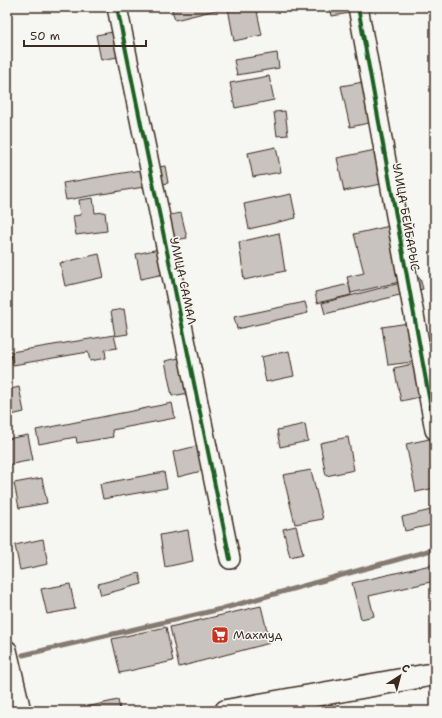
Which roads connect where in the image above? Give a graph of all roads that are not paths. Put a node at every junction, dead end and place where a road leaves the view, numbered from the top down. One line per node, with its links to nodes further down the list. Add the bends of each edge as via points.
1 (117, 7): 4 (street, УЛИЦА САМАЛ)
2 (358, 7): 3 (street, УЛИЦА БЕЙБАРЫС)
3 (435, 430)
4 (230, 558)
5 (7, 650): 7 (street)
6 (435, 674): 8 (main road)
7 (21, 711)
8 (226, 711)

